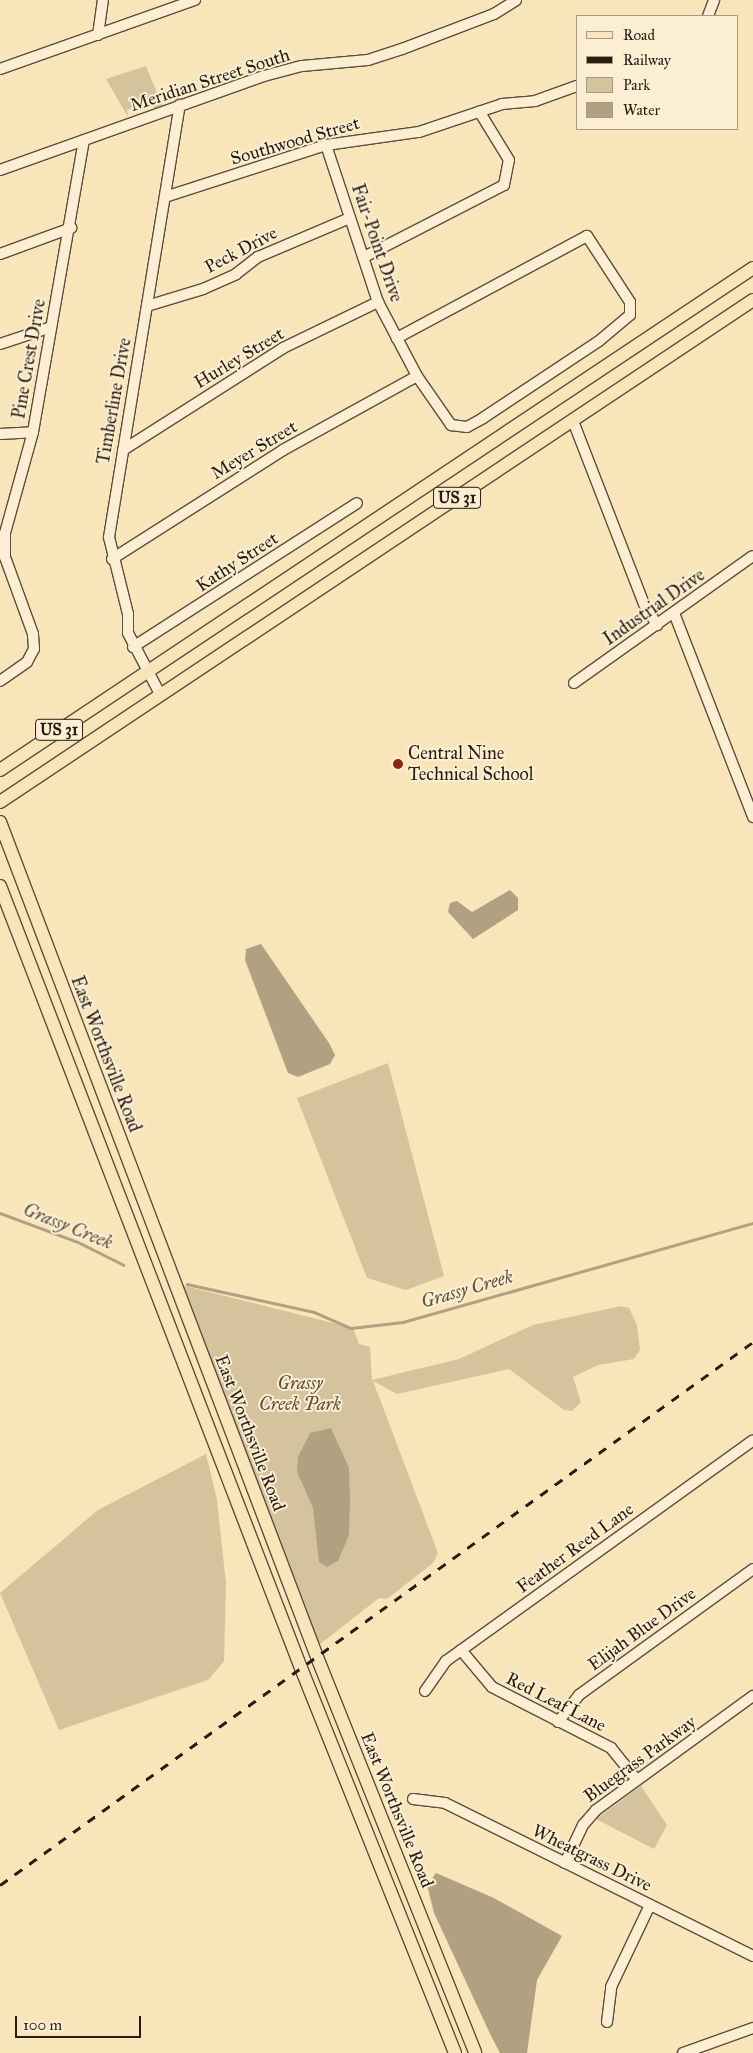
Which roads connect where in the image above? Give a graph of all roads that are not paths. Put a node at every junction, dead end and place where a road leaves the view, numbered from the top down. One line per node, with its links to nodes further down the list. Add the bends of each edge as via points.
1 (103, 0): 4 (street)
2 (195, 0): 4 (street)
3 (516, 0): 7 (street, Meridian Street South, via 443,35 368,60 302,66)
4 (98, 35): 5 (street)
5 (0, 69)
6 (576, 86): 8 (street, Southwood Street, via 549,97)
7 (180, 105): 9 (street, Meridian Street South); 12 (street, Timberline Drive)
8 (479, 111): 10 (street, Southwood Street, via 419,132); 16 (street, via 509,160 508,175 495,191)
9 (84, 140): 11 (street, Meridian Street South); 14 (street, Pine Crest Drive)
10 (326, 145): 12 (street, Southwood Street); 13 (street, Fair-Point Drive)
11 (0, 170)
12 (168, 196): 20 (street, Timberline Drive)
13 (350, 218): 16 (street, Fair-Point Drive); 20 (street, Peck Drive, via 258,257 236,274)
14 (71, 228): 15 (street); 21 (street, Pine Crest Drive)
15 (0, 254)
16 (366, 256): 19 (street, Fair-Point Drive)
17 (753, 268): 35 (main road, US 31)
18 (753, 300): 25 (main road, US 31)
19 (378, 302): 22 (street, Fair-Point Drive); 28 (street, Hurley Street, via 283,348)
20 (147, 306): 28 (street, Timberline Drive)
21 (51, 327): 23 (street); 26 (street, Pine Crest Drive)
22 (397, 338): 24 (street, Fair-Point Drive); 24 (street, via 587,236 630,302 630,315 620,326 467,427 451,425)
23 (0, 344)
24 (417, 376): 31 (street, Meyer Street, via 283,450)
25 (573, 421): 33 (street, via 644,604); 38 (main road, US 31)
26 (33, 432): 27 (street); 36 (street, Pine Crest Drive, via 7,525 5,557 33,634 34,649 27,662)
27 (0, 434)
28 (123, 450): 31 (street, Timberline Drive, via 111,516)
29 (357, 503): 34 (street, Kathy Street)
30 (753, 556): 32 (street, Industrial Drive)
31 (112, 559): 34 (street, Timberline Drive)
32 (674, 613): 33 (street, Industrial Drive); 41 (street)
33 (657, 625): 37 (street, Industrial Drive)
34 (133, 647): 35 (street, Timberline Drive)
35 (147, 672): 38 (street, Timberline Drive); 39 (main road, US 31)
36 (0, 681)
37 (574, 683)
38 (160, 694): 40 (main road, US 31)
39 (0, 770)
40 (0, 802)
41 (753, 817)
42 (0, 822): 58 (main road, East Worthsville Road, via 317,1657)
43 (0, 886): 57 (main road, East Worthsville Road)
44 (753, 1440): 46 (street, Feather Reed Lane)
45 (753, 1569): 49 (street, Elijah Blue Drive, via 578,1695)
46 (461, 1650): 47 (street, Feather Reed Lane, via 439,1668); 49 (street, Red Leaf Lane, via 492,1687)
47 (425, 1691)
48 (753, 1696): 50 (street, Bluegrass Parkway)
49 (558, 1722): 50 (street, Red Leaf Lane, via 611,1748)
50 (637, 1780): 52 (street, Bluegrass Parkway, via 590,1816)
51 (413, 1800): 52 (street, Wheatgrass Drive, via 445,1803)
52 (565, 1863): 53 (street, Wheatgrass Drive)
53 (650, 1905): 54 (street, Wheatgrass Drive); 55 (street, via 611,1987)
54 (753, 1956)
55 (607, 2022)
56 (753, 2028): 59 (street)
57 (455, 2053)
58 (475, 2053)
59 (683, 2053)

